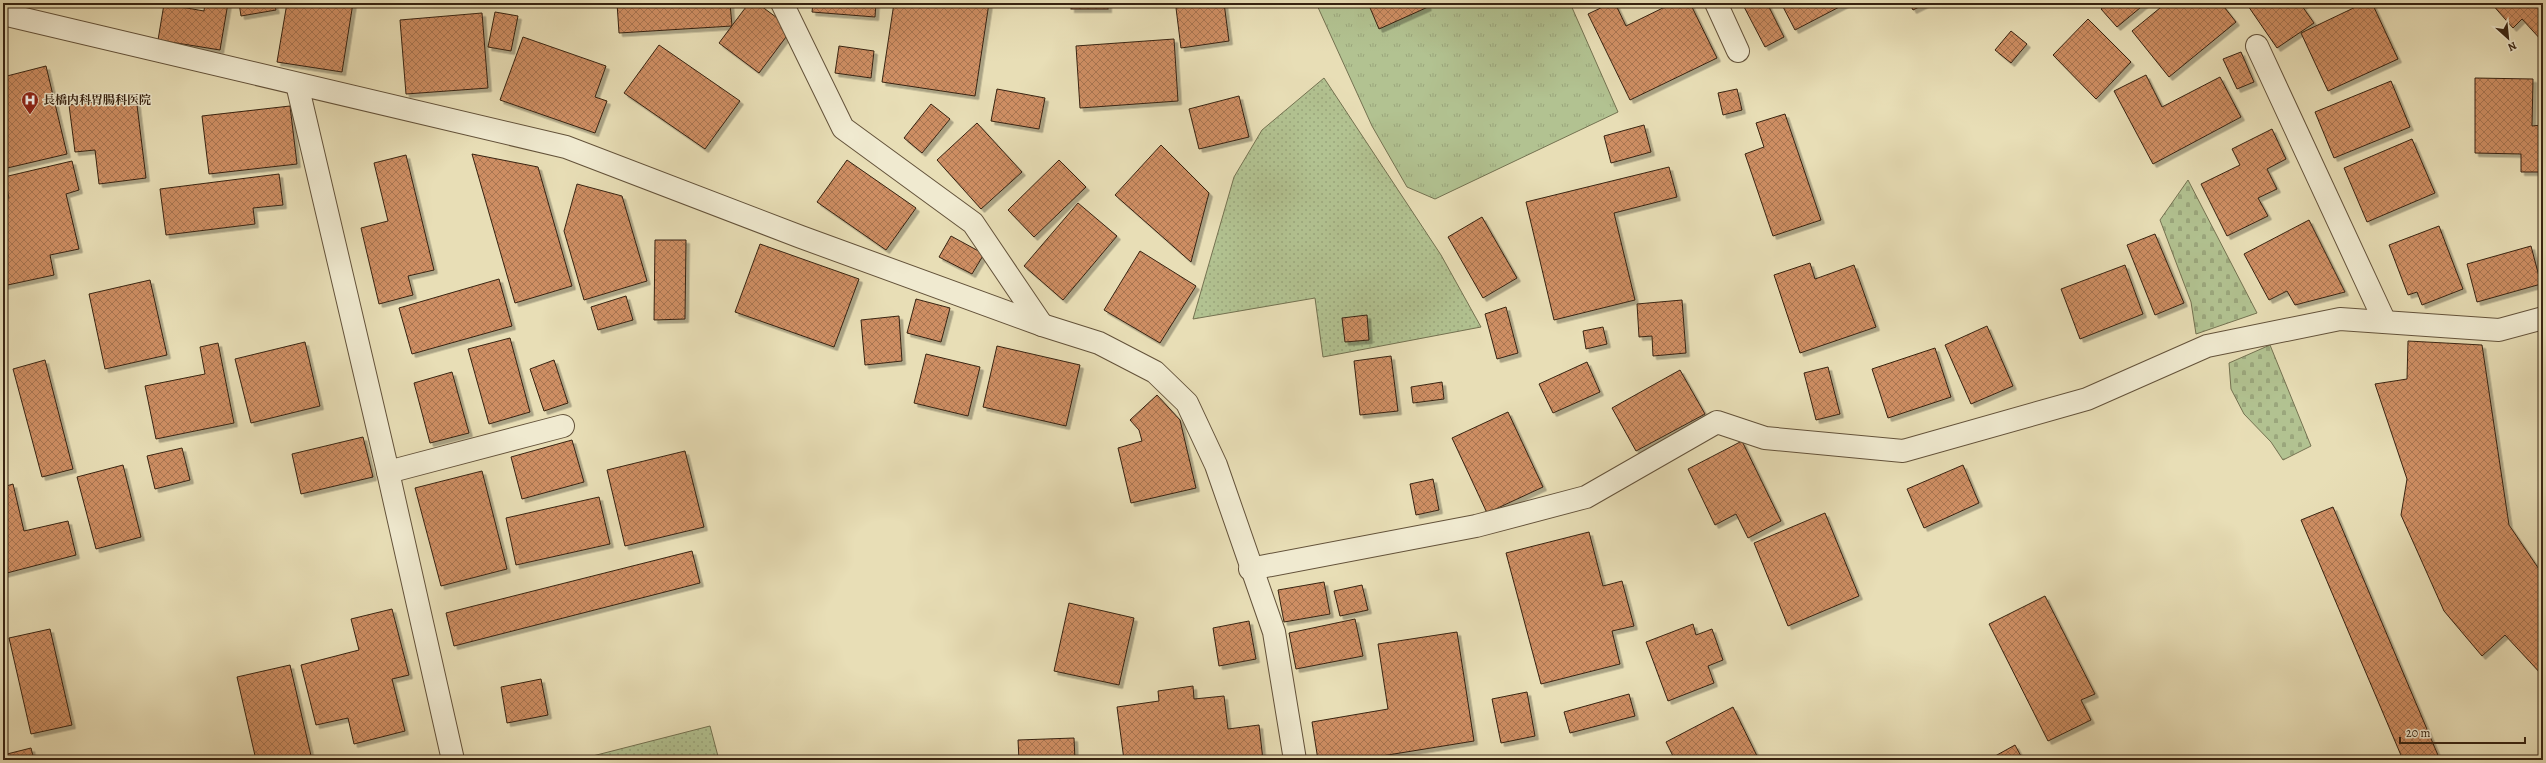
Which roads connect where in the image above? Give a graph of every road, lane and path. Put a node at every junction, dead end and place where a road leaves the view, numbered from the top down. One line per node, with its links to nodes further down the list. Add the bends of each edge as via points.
1 (782, 3): 9 (street, via 843,128 973,223)
2 (1716, 3): 5 (street)
3 (13, 11): 6 (street)
4 (2257, 46): 8 (street)
5 (1738, 51)
6 (297, 84): 9 (street, via 566,147); 11 (street)
7 (2543, 318): 8 (street, via 2499,330)
8 (2384, 322): 12 (street, via 2340,319 2207,346 2087,399 1903,451 1765,438 1717,422 1586,497 1476,526)
9 (1042, 325): 12 (street, via 1099,342 1156,372 1186,403 1216,465)
10 (563, 426): 11 (street)
11 (388, 472): 13 (street)
12 (1250, 569): 14 (street, via 1274,632)
13 (453, 760)
14 (1295, 760)

